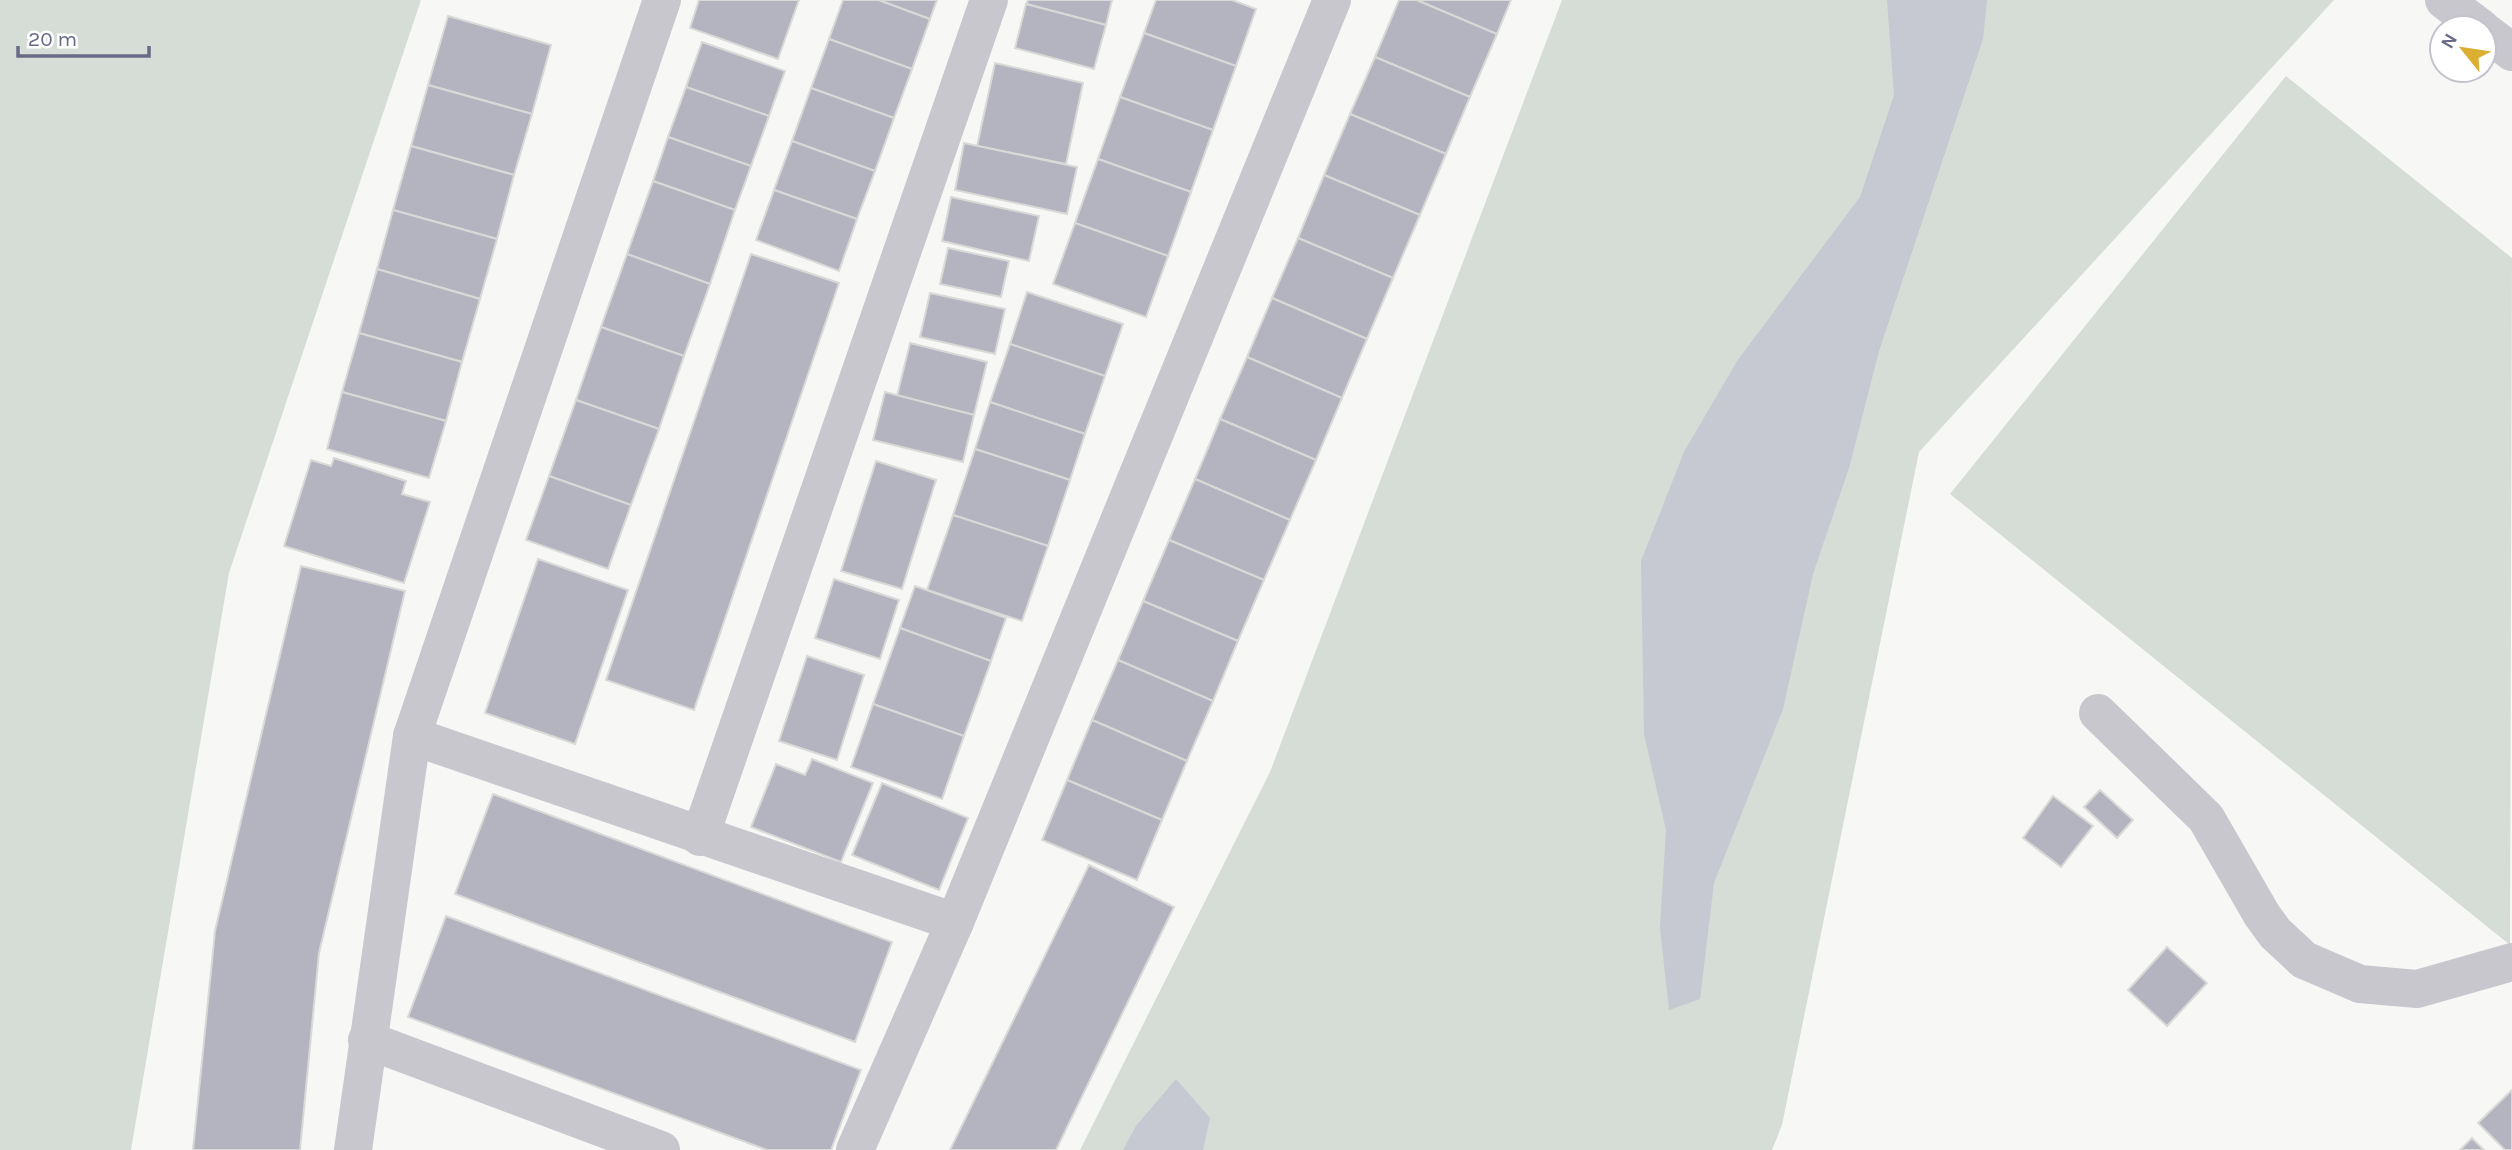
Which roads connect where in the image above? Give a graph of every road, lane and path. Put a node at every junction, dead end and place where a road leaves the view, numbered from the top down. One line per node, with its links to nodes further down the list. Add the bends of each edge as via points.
1 (662, 0): 9 (street)
2 (989, 0): 10 (street)
3 (1332, 0): 11 (street)
4 (2444, 0): 5 (street)
5 (2462, 14)
6 (2498, 41): 7 (street)
7 (2512, 52)
8 (2098, 713): 12 (street, via 2206,818 2262,915 2304,960 2360,984 2417,989)
9 (411, 736): 10 (street); 13 (street)
10 (701, 837): 11 (street)
11 (955, 922): 16 (street)
12 (2512, 962)
13 (367, 1040): 14 (street); 15 (street)
14 (353, 1150)
15 (661, 1150)
16 (855, 1150)

